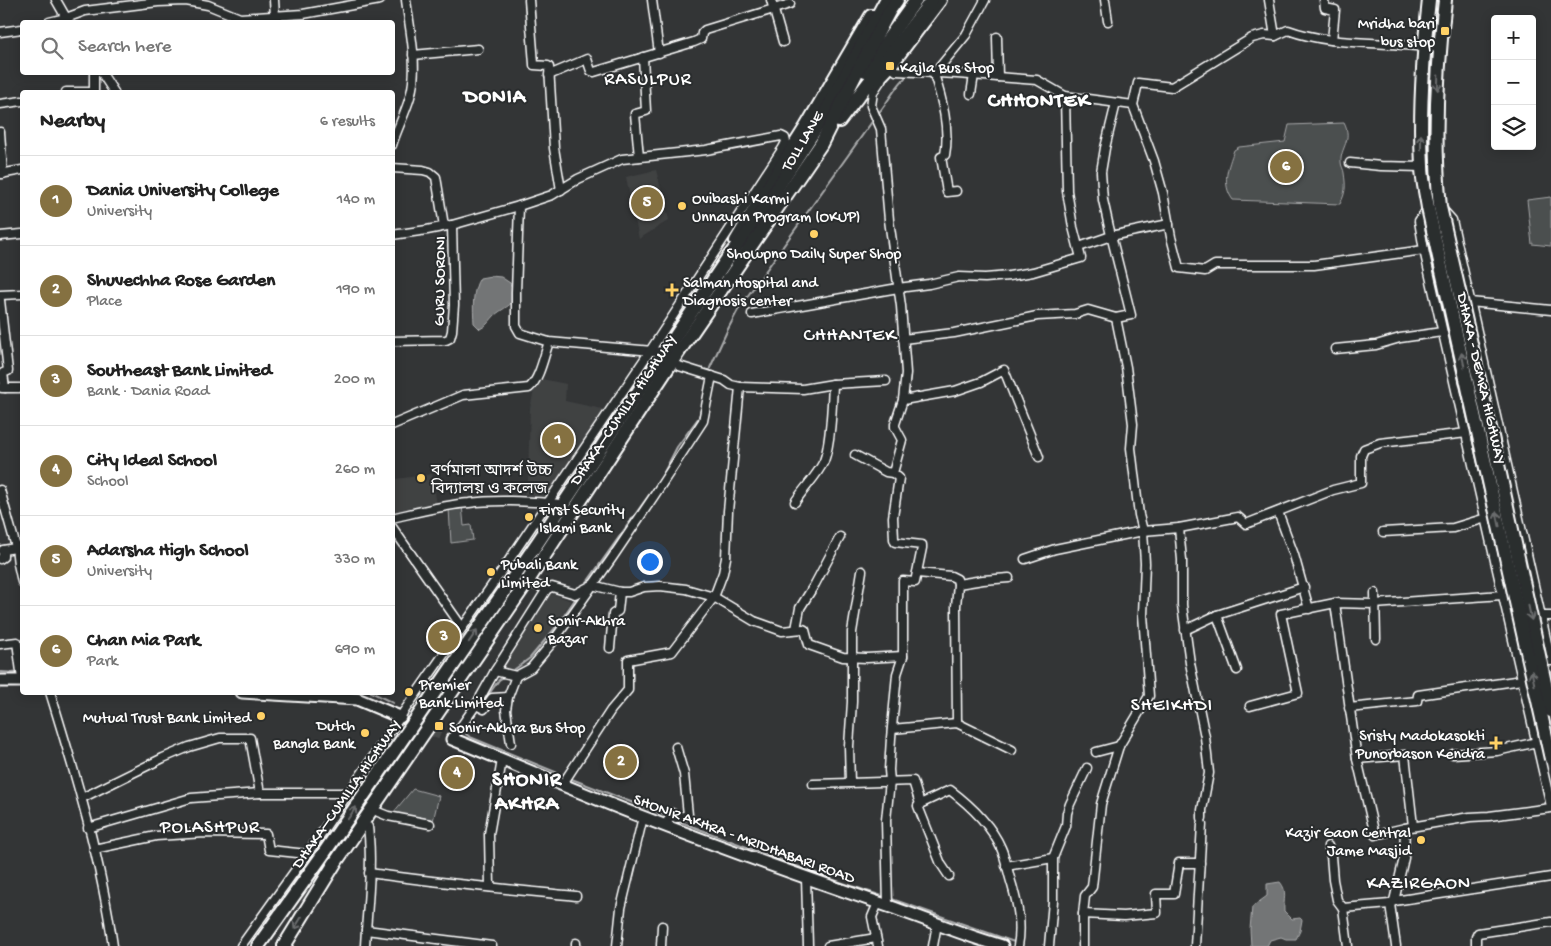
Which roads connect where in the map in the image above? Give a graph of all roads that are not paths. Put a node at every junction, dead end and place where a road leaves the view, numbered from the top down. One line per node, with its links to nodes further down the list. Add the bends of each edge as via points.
1 (56, 0): 26 (street)
2 (274, 0): 25 (street)
3 (380, 0): 25 (street)
4 (406, 0): 38 (street)
5 (529, 0): 44 (street, via 534,65 548,66)
6 (652, 0): 37 (street)
7 (771, 0): 24 (street)
8 (880, 0): 80 (main road, DHAKA–CUMILLA HIGHWAY)
9 (886, 0): 80 (main road, DHAKA–CUMILLA HIGHWAY, via 820,122)
10 (897, 0): 47 (main road, TOLL LANE)
11 (909, 0): 47 (main road)
12 (916, 0): 52 (main road)
13 (924, 0): 57 (main road)
14 (932, 0): 60 (main road)
15 (940, 0): 40 (main road)
16 (985, 0): 41 (street, via 966,35)
17 (1105, 0): 27 (street)
18 (1269, 0): 30 (street)
19 (1324, 0): 32 (street, via 1325,8 1335,10)
20 (1429, 0): 34 (main road, DHAKA - DEMRA HIGHWAY)
21 (1445, 0): 35 (main road, DHAKA - DEMRA HIGHWAY)
22 (158, 1): 25 (street, via 208,5 240,18); 26 (street, via 85,11)
23 (790, 4): 24 (street)
24 (774, 10): 33 (street); 37 (street, via 705,30 701,39)
25 (276, 16)
26 (68, 20)
27 (1108, 22)
28 (20, 29): 29 (street)
29 (0, 32)
30 (1275, 36): 32 (street, via 1288,30); 56 (street, via 1252,38 1172,87 1138,82)
31 (997, 37): 46 (street)
32 (1332, 40): 34 (street, via 1360,44)
33 (782, 42)
34 (1425, 42): 35 (main road); 63 (main road, DHAKA - DEMRA HIGHWAY, one-way to 34)
35 (1440, 43): 70 (main road, DHAKA - DEMRA HIGHWAY, one-way to 70, via 1438,184)
36 (478, 49): 38 (street)
37 (659, 53): 39 (street)
38 (413, 55): 59 (street, via 410,96)
39 (644, 58): 44 (street, via 594,72 588,60 584,59); 61 (street, via 646,111 635,114)
40 (890, 66): 41 (street, via 896,71); 60 (main road); 81 (street, via 873,92 872,106 881,129)
41 (934, 74): 45 (street); 68 (street, via 948,135 945,155 942,156 947,192)
42 (94, 75): 48 (street)
43 (103, 75): 49 (street)
44 (549, 75): 67 (street, via 554,148)
45 (974, 75): 46 (street); 50 (street)
46 (998, 77): 51 (street, via 1036,80)
47 (851, 83): 52 (main road, TOLL LANE)
48 (94, 90)
49 (113, 90)
50 (971, 94)
51 (1065, 96): 54 (street); 78 (street, via 1067,191)
52 (843, 100): 57 (main road, TOLL LANE)
53 (20, 101): 55 (street)
54 (1116, 103): 56 (street); 77 (street, via 1101,172)
55 (0, 104)
56 (1133, 105): 71 (street, via 1154,161)
57 (834, 119): 60 (main road, TOLL LANE)
58 (0, 132): 66 (street)
59 (395, 133)
60 (818, 149): 87 (main road, TOLL LANE); 97 (main road, via 796,190)
61 (639, 157): 67 (street, via 622,159); 95 (street, via 706,150 781,136 786,142)
62 (1350, 163): 63 (street)
63 (1422, 167): 70 (main road, DHAKA - DEMRA HIGHWAY)
64 (395, 168): 73 (street, via 423,170 436,177)
65 (20, 170): 66 (street)
66 (2, 174)
67 (561, 190): 69 (street)
68 (956, 191)
69 (519, 206): 72 (street); 93 (street, via 516,326 525,336)
70 (1434, 207): 79 (street, via 1419,221); 85 (street, via 1452,220); 173 (main road, DHAKA - DEMRA HIGHWAY, one-way to 173, bridge, via 1493,442); 186 (main road, DHAKA - DEMRA HIGHWAY, one-way to 70, bridge)
71 (1169, 224): 77 (street); 79 (street, via 1179,268 1205,271 1215,265 1314,265)
72 (452, 225): 73 (street); 92 (street, GURU SORONI, via 454,305 450,338)
73 (444, 226): 75 (street)
74 (20, 234): 76 (street)
75 (395, 235)
76 (0, 236)
77 (1111, 236): 78 (street); 89 (street, via 1131,315)
78 (1079, 247): 81 (street, via 1082,258 1033,272 986,278 960,277)
79 (1424, 250): 90 (street)
80 (727, 259): 96 (main road, DHAKA–CUMILLA HIGHWAY)
81 (898, 288): 88 (street); 91 (street)
82 (20, 294): 83 (street)
83 (0, 295)
84 (0, 300): 102 (street, via 8,371 3,373)
85 (1470, 302): 86 (street); 105 (street)
86 (1551, 310)
87 (704, 314): 216 (main road, DHAKA–CUMILLA HIGHWAY, via 527,582)
88 (752, 314)
89 (1116, 318): 91 (street, via 1088,310); 125 (street, via 1126,367 1133,424 1131,448)
90 (1442, 332): 94 (street); 109 (street)
91 (903, 339): 104 (street, via 906,373)
92 (395, 342)
93 (549, 342): 95 (street); 106 (street, via 537,376 529,388 463,395)
94 (1335, 349)
95 (650, 350): 96 (street); 107 (street)
96 (664, 352): 110 (main road, DHAKA–CUMILLA HIGHWAY)
97 (679, 366): 98 (street); 135 (main road)
98 (709, 376): 101 (street); 137 (street, via 703,421)
99 (886, 382): 100 (street)
100 (833, 384): 101 (street, via 803,389); 117 (street, via 824,460)
101 (740, 387): 143 (street, via 726,558)
102 (3, 388): 103 (street)
103 (20, 388)
104 (903, 400): 112 (street, via 955,391 1004,370); 113 (street, via 895,424 902,440)
105 (1496, 420): 108 (street); 109 (street)
106 (395, 424)
107 (598, 427): 110 (street); 114 (street)
108 (1498, 429): 109 (street); 148 (street)
109 (1466, 432): 120 (street, via 1380,443 1364,449 1361,456 1362,483 1333,490); 122 (street)
110 (609, 435): 115 (main road, DHAKA–CUMILLA HIGHWAY)
111 (855, 456): 113 (street)
112 (1039, 457)
113 (893, 473): 133 (street, via 899,478 893,517 894,540 922,545)
114 (563, 479): 115 (street); 118 (street)
115 (574, 486): 119 (main road, DHAKA–CUMILLA HIGHWAY)
116 (0, 490): 128 (street)
117 (795, 502)
118 (547, 503): 119 (street); 121 (street, via 470,502); 150 (street)
119 (562, 504): 233 (main road, DHAKA–CUMILLA HIGHWAY, one-way to 119)
120 (1278, 512): 123 (street, via 1246,524 1238,517); 138 (street)
121 (395, 517)
122 (1486, 518): 126 (street, via 1453,528); 142 (street)
123 (1179, 528): 125 (street); 152 (street)
124 (395, 531): 150 (street)
125 (1143, 531): 130 (street, via 1055,549); 180 (street, via 1143,615 1149,696)
126 (1383, 532)
127 (840, 537): 151 (street, via 800,608)
128 (20, 547): 129 (street, via 3,550); 132 (street)
129 (0, 559)
130 (1025, 559)
131 (862, 571): 158 (street, via 852,632)
132 (20, 573)
133 (917, 573): 136 (street, via 951,576); 157 (street, via 915,582 903,581)
134 (1009, 578): 136 (street)
135 (534, 584): 139 (street); 198 (main road)
136 (958, 584): 175 (street)
137 (592, 585): 139 (street, via 580,592); 140 (street); 162 (street, via 538,660)
138 (1304, 587): 146 (street); 147 (street)
139 (547, 589): 160 (street)
140 (620, 592): 143 (street, via 669,587); 156 (street, via 618,611 613,614)
141 (1375, 593): 145 (street)
142 (1502, 596): 145 (street); 164 (street)
143 (714, 597): 151 (street, via 754,621 782,630); 190 (street, via 672,652 628,660 628,690 611,710)
144 (1335, 603): 145 (street); 146 (street); 172 (street)
145 (1374, 604): 153 (street)
146 (1309, 609): 171 (street, via 1281,614 1298,693)
147 (1217, 615): 152 (street); 161 (street)
148 (1541, 616): 149 (street); 159 (street)
149 (1551, 616)
150 (462, 627): 174 (street)
151 (796, 629): 158 (street, via 805,630 811,646)
152 (1185, 630): 209 (street, via 1209,773 1202,810)
153 (1376, 639)
154 (0, 644): 155 (street, via 17,642)
155 (20, 648)
156 (610, 648)
157 (903, 656): 158 (street); 176 (street, via 897,674)
158 (852, 657): 191 (street)
159 (1551, 660)
160 (495, 670): 162 (street); 170 (street)
161 (1237, 670)
162 (516, 676): 169 (street)
163 (20, 680): 165 (main road)
164 (1522, 680): 172 (street, via 1418,695 1417,701); 178 (street)
165 (0, 681)
166 (51, 695): 195 (street)
167 (328, 695): 168 (main road)
168 (357, 696): 174 (main road)
169 (508, 697): 170 (street, via 492,698 484,710); 179 (street, via 506,710)
170 (476, 706): 177 (street)
171 (1250, 706)
172 (1349, 708): 185 (street)
173 (1551, 711)
174 (400, 716): 194 (street)
175 (958, 723): 176 (street); 182 (street)
176 (892, 729): 189 (street)
177 (452, 739): 187 (main road, SHONIR AKHRA - MRIDHABARI ROAD)
178 (1537, 742): 184 (street, via 1497,751); 197 (street)
179 (511, 743)
180 (1119, 746): 183 (street); 221 (street, via 1101,804 1092,887 1085,896)
181 (676, 747): 201 (street, via 684,774 688,815 676,818 672,814)
182 (1012, 750)
183 (1096, 752)
184 (1453, 754)
185 (1357, 759): 203 (street, via 1375,835); 203 (street, via 1405,755)
186 (1551, 759)
187 (502, 760): 190 (main road, SHONIR AKHRA - MRIDHABARI ROAD); 215 (street, via 489,834)
188 (1087, 768): 208 (street, via 1070,804 1066,826)
189 (890, 781): 191 (street); 196 (street, via 913,781); 219 (street, via 886,820 888,887)
190 (564, 783): 199 (main road, SHONIR AKHRA - MRIDHABARI ROAD)
191 (850, 783): 192 (street)
192 (813, 784)
193 (260, 793): 194 (street); 195 (street, via 250,738 220,738 188,747); 204 (street, via 191,798)
194 (349, 793): 207 (street)
195 (82, 798): 204 (street)
196 (920, 804): 210 (street, via 950,790 992,833); 212 (street, via 918,806 941,864)
197 (1551, 807): 203 (street)
198 (378, 812): 200 (street); 202 (main road)
199 (643, 817): 201 (main road, SHONIR AKHRA - MRIDHABARI ROAD); 237 (street, via 621,908)
200 (430, 824)
201 (666, 824): 214 (main road, SHONIR AKHRA - MRIDHABARI ROAD)
202 (368, 827): 211 (street); 216 (main road)
203 (1409, 827): 218 (street)
204 (88, 828): 206 (street)
205 (1328, 846): 220 (street, via 1337,900)
206 (94, 849): 207 (street, via 156,836 266,834 269,850); 231 (street)
207 (307, 854): 232 (street)
208 (1053, 858): 210 (street); 230 (street)
209 (1200, 863): 221 (street, via 1179,863 1174,894 1156,894 1157,913 1124,916); 245 (street)
210 (1006, 866): 243 (street, via 1018,908)
211 (369, 873): 215 (street); 225 (street)
212 (949, 876)
213 (1551, 877): 218 (street)
214 (806, 878): 219 (main road, SHONIR AKHRA - MRIDHABARI ROAD); 239 (street)
215 (490, 887): 217 (street)
216 (315, 893): 234 (main road, DHAKA–CUMILLA HIGHWAY, one-way to 234)
217 (576, 896)
218 (1392, 903): 220 (street); 247 (street)
219 (883, 904): 223 (main road, SHONIR AKHRA - MRIDHABARI ROAD); 226 (street, via 872,917)
220 (1343, 908): 246 (street)
221 (1082, 914): 244 (street)
222 (1551, 922): 248 (street, via 1478,933)
223 (937, 924): 228 (main road, SHONIR AKHRA - MRIDHABARI ROAD); 241 (street)
224 (662, 926): 238 (street)
225 (366, 930): 229 (street); 235 (street)
226 (877, 942): 227 (street)
227 (863, 943): 240 (street)
228 (990, 944): 242 (main road, SHONIR AKHRA - MRIDHABARI ROAD)
229 (473, 945): 236 (street)
230 (1050, 945)
231 (113, 946)
232 (241, 946)
233 (258, 946)
234 (284, 946)
235 (365, 946)
236 (492, 946)
237 (617, 946)
238 (661, 946)
239 (808, 946)
240 (828, 946)
241 (933, 946)
242 (1002, 946)
243 (1018, 946)
244 (1083, 946)
245 (1195, 946)
246 (1348, 946)
247 (1396, 946)
248 (1476, 946)

